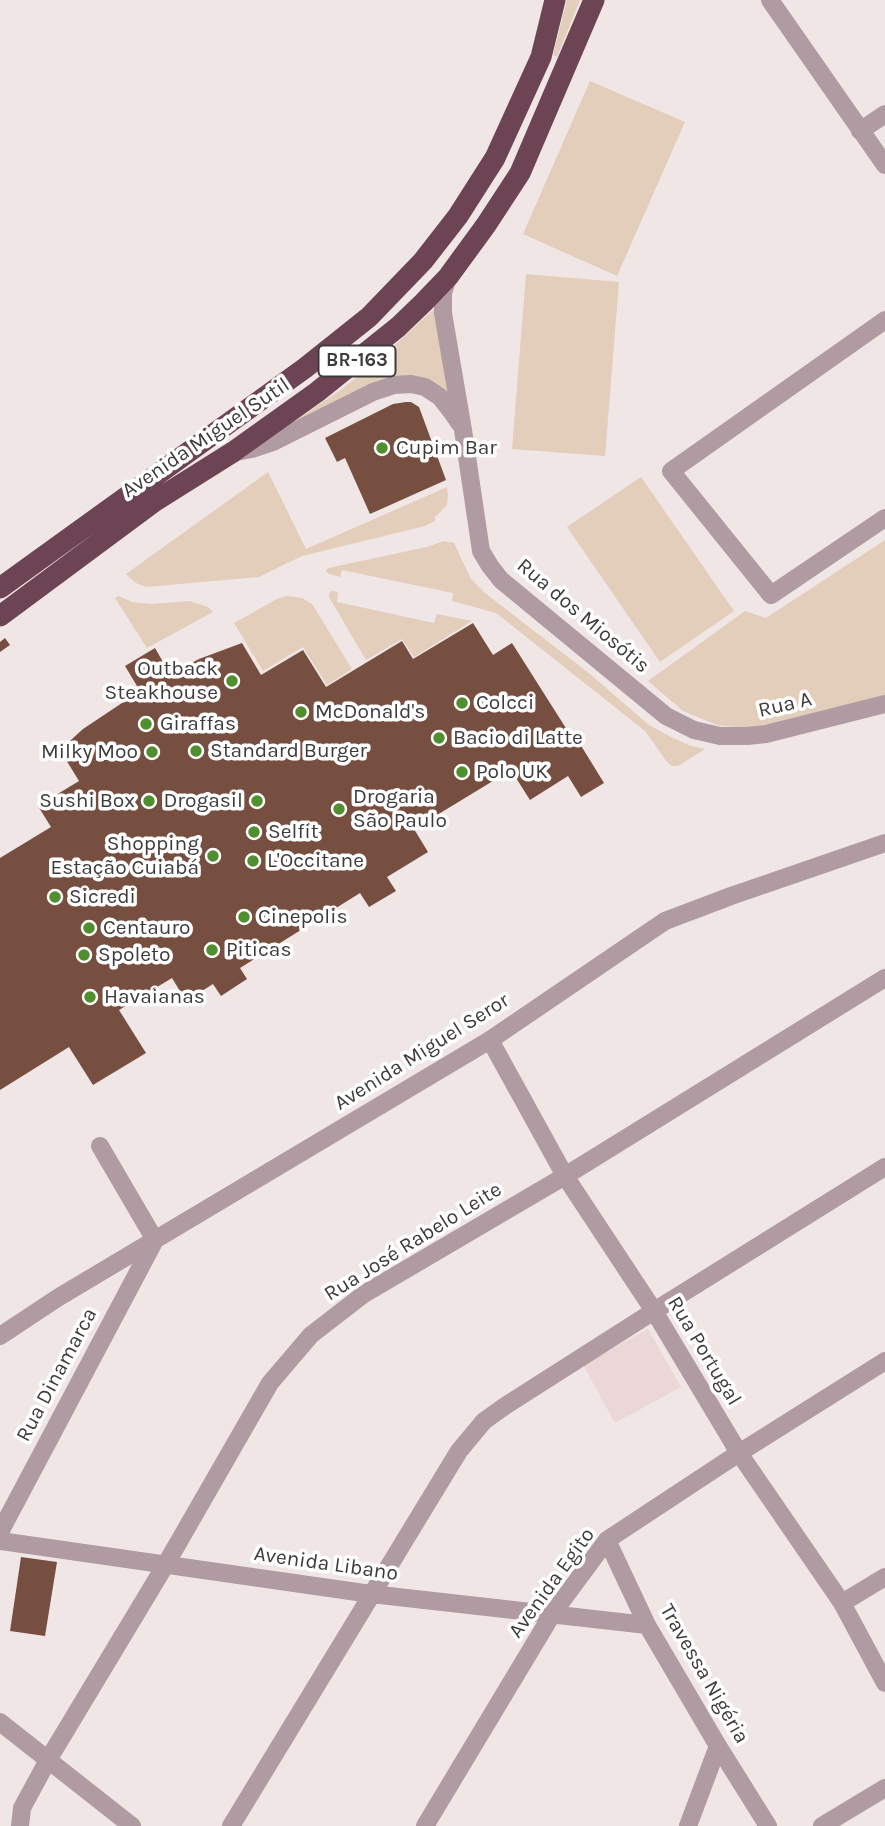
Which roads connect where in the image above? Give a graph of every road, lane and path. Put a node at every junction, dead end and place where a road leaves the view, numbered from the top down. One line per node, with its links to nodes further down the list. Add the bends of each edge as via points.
1 (555, 0): 12 (highway, Avenida Miguel Sutil / BR-163, via 541,57 495,158 424,261 369,317 305,368)
2 (594, 0): 7 (highway, Avenida Miguel Sutil / BR-163, via 520,173)
3 (770, 0): 5 (street)
4 (885, 114): 5 (street)
5 (860, 131): 6 (street)
6 (885, 165)
7 (448, 277): 9 (street, Rua dos Miosótis, via 443,313); 10 (highway, Avenida Miguel Sutil / BR-163, via 398,327 317,393)
8 (885, 320): 11 (street, via 671,471 771,595)
9 (463, 430): 10 (street, Rua dos Miosótis, via 440,397 425,387 394,385 272,442); 15 (street, Rua dos Miosótis, via 481,551 490,566 501,580 666,716)
10 (233, 452): 13 (highway, Avenida Miguel Sutil / BR-163, via 155,501)
11 (885, 518)
12 (0, 588)
13 (0, 616)
14 (885, 704): 15 (street, Rua A, via 766,734 720,736)
15 (694, 730)
16 (885, 843): 18 (street, Avenida Miguel Seror, via 666,921)
17 (885, 978): 21 (street, Rua José Rabelo Leite)
18 (490, 1040): 21 (street, Rua Portugal); 22 (street, Avenida Miguel Seror)
19 (100, 1146): 22 (street)
20 (885, 1167): 23 (street)
21 (565, 1175): 23 (street, Rua Portugal); 30 (street, Rua José Rabelo Leite, via 365,1294 312,1335 270,1383)
22 (155, 1240): 24 (street, Avenida Miguel Seror); 27 (street, Rua Dinamarca)
23 (654, 1311): 26 (street, Rua Portugal); 32 (street, via 484,1421 459,1451)
24 (0, 1336)
25 (885, 1361): 26 (street, Avenida Egito)
26 (739, 1453): 28 (street, Avenida Egito); 33 (street, Rua Portugal)
27 (0, 1532)
28 (607, 1540): 34 (street, Avenida Egito); 35 (street, Travessa Nigéria)
29 (0, 1541): 30 (street, Avenida Libano)
30 (166, 1564): 32 (street, Avenida Libano); 39 (street, Rua José Rabelo Leite)
31 (885, 1577): 33 (street)
32 (371, 1594): 34 (street, Avenida Libano); 43 (street)
33 (842, 1603): 36 (street, Rua Portugal)
34 (553, 1613): 35 (street, Avenida Libano); 44 (street, Avenida Egito)
35 (647, 1625): 38 (street, Travessa Nigéria)
36 (885, 1683)
37 (0, 1722): 39 (street)
38 (718, 1746): 45 (street); 46 (street, Travessa Nigéria)
39 (48, 1760): 41 (street, Rua José Rabelo Leite, via 22,1808); 42 (street)
40 (885, 1788): 47 (street)
41 (20, 1826)
42 (132, 1826)
43 (231, 1826)
44 (425, 1826)
45 (688, 1826)
46 (768, 1826)
47 (821, 1826)

